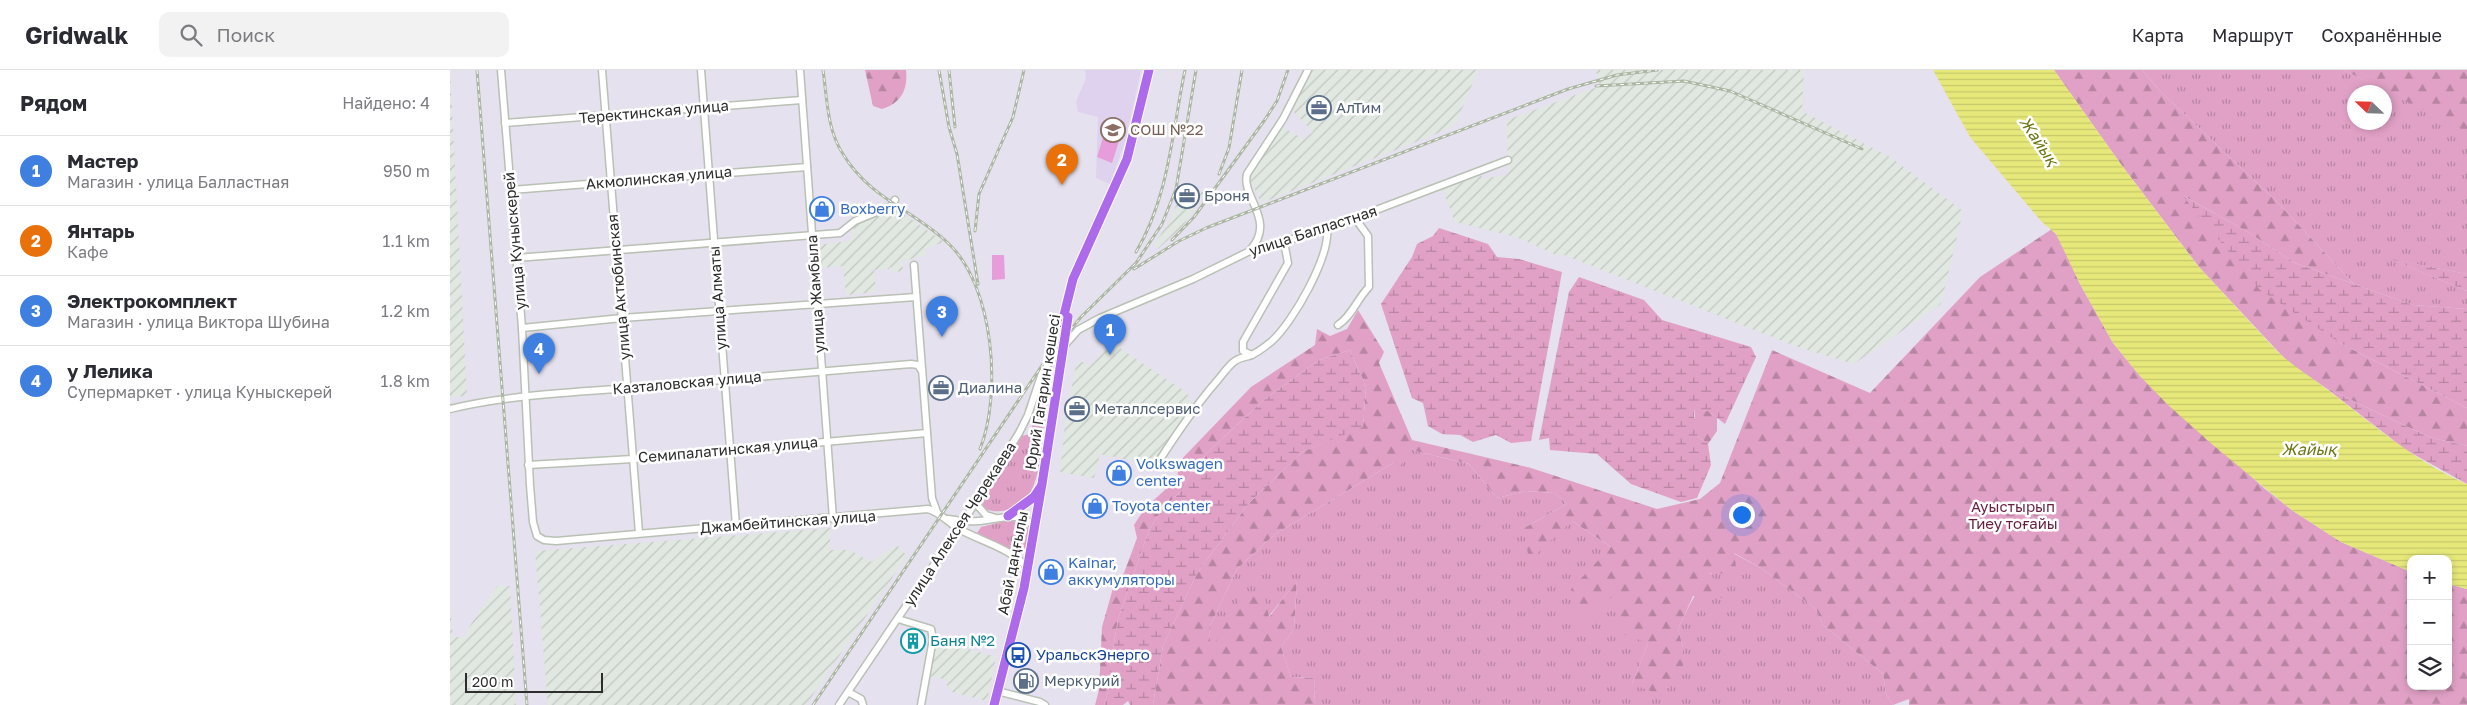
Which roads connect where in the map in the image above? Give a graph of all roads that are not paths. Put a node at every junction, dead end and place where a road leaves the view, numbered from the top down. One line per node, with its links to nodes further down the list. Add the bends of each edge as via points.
1 (501, 70): 11 (street, улица Куныскерей)
2 (602, 70): 10 (street, улица Актюбинская)
3 (701, 70): 9 (street, улица Алматы)
4 (800, 70): 8 (street, улица Жамбыла)
5 (1149, 70): 31 (main road, Юрий Гагарин көшесі, via 1127,159 1074,279)
6 (1154, 70): 31 (main road, Юрий Гагарин көшесі, via 1131,160)
7 (1308, 70): 24 (street, via 1283,119 1247,174 1260,226 1256,242)
8 (802, 100): 9 (street, Теректинская улица); 13 (street, улица Жамбыла)
9 (703, 108): 10 (street, Теректинская улица); 14 (street, улица Алматы)
10 (606, 116): 11 (street, Теректинская улица); 15 (street, улица Актюбинская)
11 (505, 123): 16 (street, улица Куныскерей)
12 (1508, 160): 18 (street, улица Балластная)
13 (806, 167): 14 (street, Акмолинская улица); 20 (street, улица Жамбыла)
14 (708, 174): 15 (street, Акмолинская улица); 21 (street, улица Алматы)
15 (611, 183): 16 (street, Акмолинская улица); 23 (street, улица Актюбинская)
16 (511, 190): 25 (street, улица Куныскерей)
17 (895, 200): 20 (street, via 891,206 855,221 840,232)
18 (1355, 218): 19 (street, улица Балластная); 32 (street, via 1368,236 1368,287 1347,320)
19 (1327, 227): 22 (street, улица Балластная); 35 (street, via 1324,254 1299,306 1272,341)
20 (811, 235): 21 (street); 28 (street, улица Жамбыла)
21 (713, 242): 23 (street); 29 (street, улица Алматы)
22 (1284, 242): 24 (street, улица Балластная, via 1258,247); 35 (street, via 1288,263 1243,342 1243,351)
23 (616, 250): 25 (street); 30 (street, улица Актюбинская)
24 (1240, 256): 34 (street, улица Балластная, via 1141,303 1100,318)
25 (516, 258): 33 (street, улица Куныскерей)
26 (914, 266): 27 (street)
27 (916, 297): 28 (street); 36 (street)
28 (816, 304): 29 (street); 37 (street, улица Жамбыла)
29 (718, 311): 30 (street); 38 (street, улица Алматы)
30 (622, 318): 33 (street); 39 (street, улица Актюбинская)
31 (1065, 320): 48 (main road, Юрий Гагарин көшесі, bridge)
32 (1338, 325)
33 (522, 328): 40 (street, улица Куныскерей)
34 (1070, 337): 49 (street, улица Алексея Черекаева, via 1043,370 1024,425)
35 (1252, 355): 46 (street, via 1236,360 1206,393)
36 (922, 370): 37 (street, Казталовская улица, via 911,364); 42 (street)
37 (822, 372): 38 (street, Казталовская улица); 43 (street, улица Жамбыла)
38 (724, 379): 39 (street, Казталовская улица); 44 (street, улица Алматы)
39 (627, 388): 40 (street, Казталовская улица); 45 (street, улица Актюбинская)
40 (525, 396): 41 (street, Казталовская улица); 47 (street, улица Куныскерей)
41 (450, 409)
42 (927, 433): 43 (street, Семипалатинская улица); 50 (street, via 932,498)
43 (827, 440): 44 (street, Семипалатинская улица); 52 (street, улица Жамбыла)
44 (730, 450): 45 (street, Семипалатинская улица); 56 (street, улица Алматы)
45 (633, 458): 47 (street, Семипалатинская улица); 60 (street, улица Актюбинская)
46 (1160, 461)
47 (528, 465): 59 (street, улица Куныскерей)
48 (1042, 484): 51 (main road, via 1034,497); 57 (main road, Абай даңғылы)
49 (979, 495): 53 (street, via 981,511); 55 (street, улица Алексея Черекаева)
50 (937, 512): 52 (street, Джамбейтинская улица, via 920,510); 54 (street, Джамбейтинская улица)
51 (1008, 516): 53 (street); 57 (street, via 1026,520)
52 (833, 518): 56 (street, Джамбейтинская улица)
53 (997, 518): 55 (street)
54 (948, 519): 55 (street); 58 (street, Джамбейтинская улица)
55 (963, 522): 58 (street, улица Алексея Черекаева)
56 (736, 526): 60 (street, Джамбейтинская улица)
57 (1035, 527): 61 (main road, Абай даңғылы)
58 (958, 529): 61 (street, Джамбейтинская улица, via 1015,557); 62 (street, улица Алексея Черекаева)
59 (534, 531): 60 (street, Джамбейтинская улица, via 548,541)
60 (639, 533)
61 (1028, 569): 63 (main road, Абай даңғылы)
62 (898, 619): 64 (street, улица Алексея Черекаева); 67 (street, via 930,629 933,639)
63 (997, 691): 68 (main road, Абай даңғылы); 69 (street)
64 (848, 692): 65 (street, улица Алексея Черекаева); 66 (street, via 861,699)
65 (839, 705)
66 (863, 705)
67 (921, 705)
68 (994, 705)
69 (1045, 705)

